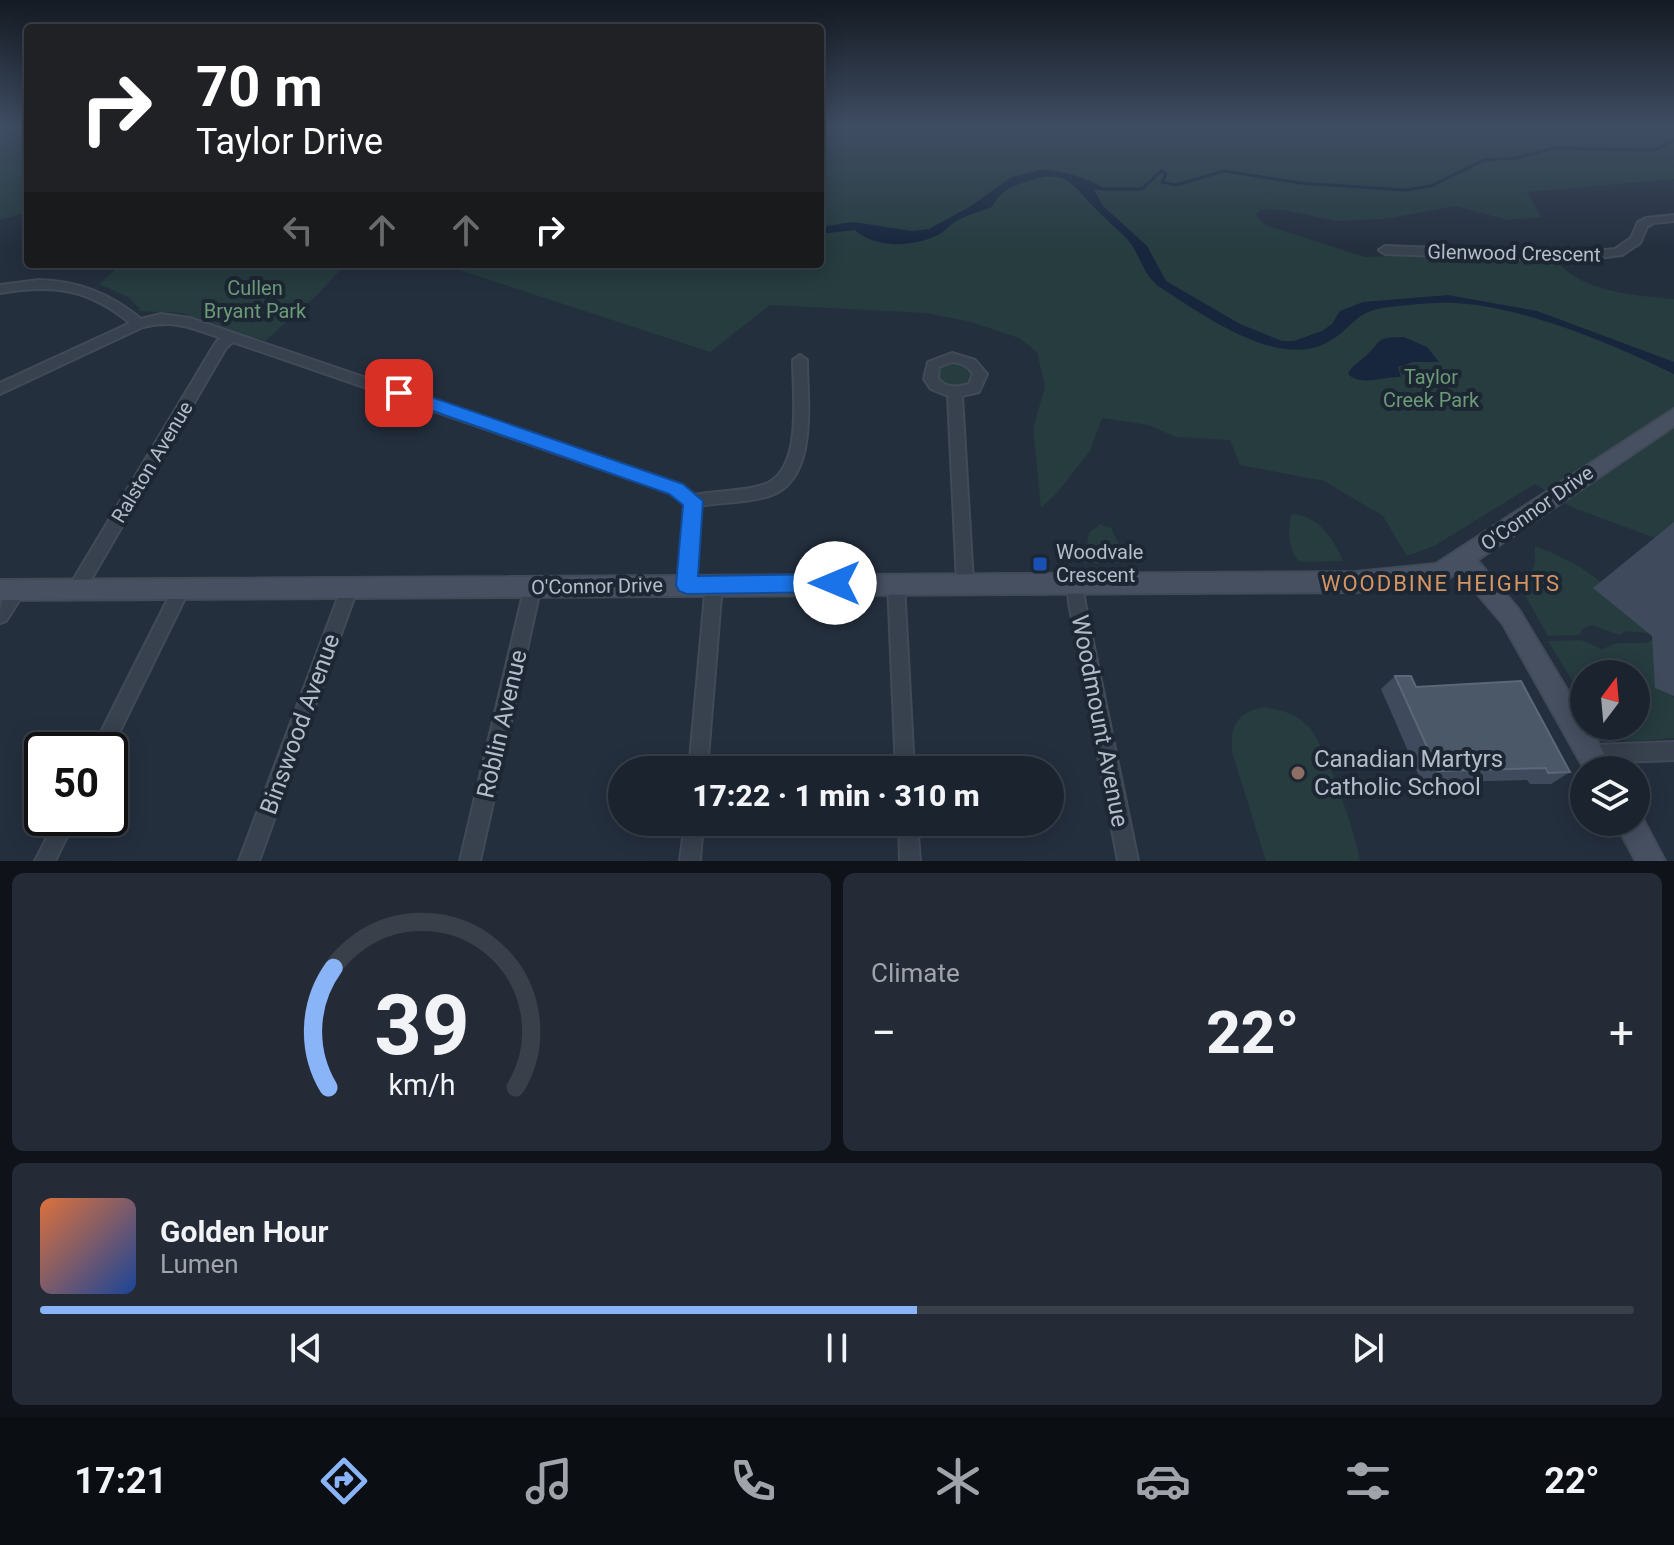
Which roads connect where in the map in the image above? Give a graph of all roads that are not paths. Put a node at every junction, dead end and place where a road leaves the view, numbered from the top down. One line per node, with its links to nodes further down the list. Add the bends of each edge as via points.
1 (1674, 218): 2 (street, Glenwood Crescent, via 1650,220 1627,247 1605,255)
2 (1385, 250)
3 (0, 289): 4 (street, via 50,284 98,292)
4 (139, 324): 5 (street, via 175,318); 7 (street)
5 (230, 337): 10 (street, via 676,489); 21 (street, Ralston Avenue)
6 (800, 360): 10 (street, via 797,457 788,478 771,490)
7 (0, 389)
8 (955, 393): 13 (street)
9 (1674, 416): 11 (main road, O'Connor Drive)
10 (693, 501): 16 (street)
11 (1463, 560): 12 (main road, O'Connor Drive, via 1440,573 1364,581); 27 (main road, via 1511,617)
12 (1075, 581): 13 (main road, O'Connor Drive); 38 (street, Woodmount Avenue)
13 (965, 582): 14 (main road, O'Connor Drive)
14 (896, 583): 15 (main road, O'Connor Drive); 26 (street)
15 (714, 584): 16 (main road, O'Connor Drive); 25 (street)
16 (687, 585): 17 (main road, O'Connor Drive)
17 (533, 586): 18 (main road, O'Connor Drive); 35 (street, Roblin Avenue)
18 (350, 587): 19 (main road, O'Connor Drive); 34 (street, Binswood Avenue)
19 (182, 588): 21 (main road, O'Connor Drive); 23 (street)
20 (9, 590): 21 (main road, O'Connor Drive); 22 (street)
21 (76, 590)
22 (0, 616)
23 (110, 732)
24 (1674, 751): 28 (street)
25 (699, 756)
26 (904, 756)
27 (1592, 756)
28 (1638, 756)
29 (58, 836): 33 (street)
30 (693, 836): 36 (street)
31 (909, 836): 37 (street)
32 (1637, 836): 39 (main road)
33 (45, 861)
34 (249, 861)
35 (470, 861)
36 (690, 861)
37 (910, 861)
38 (1128, 861)
39 (1651, 861)

